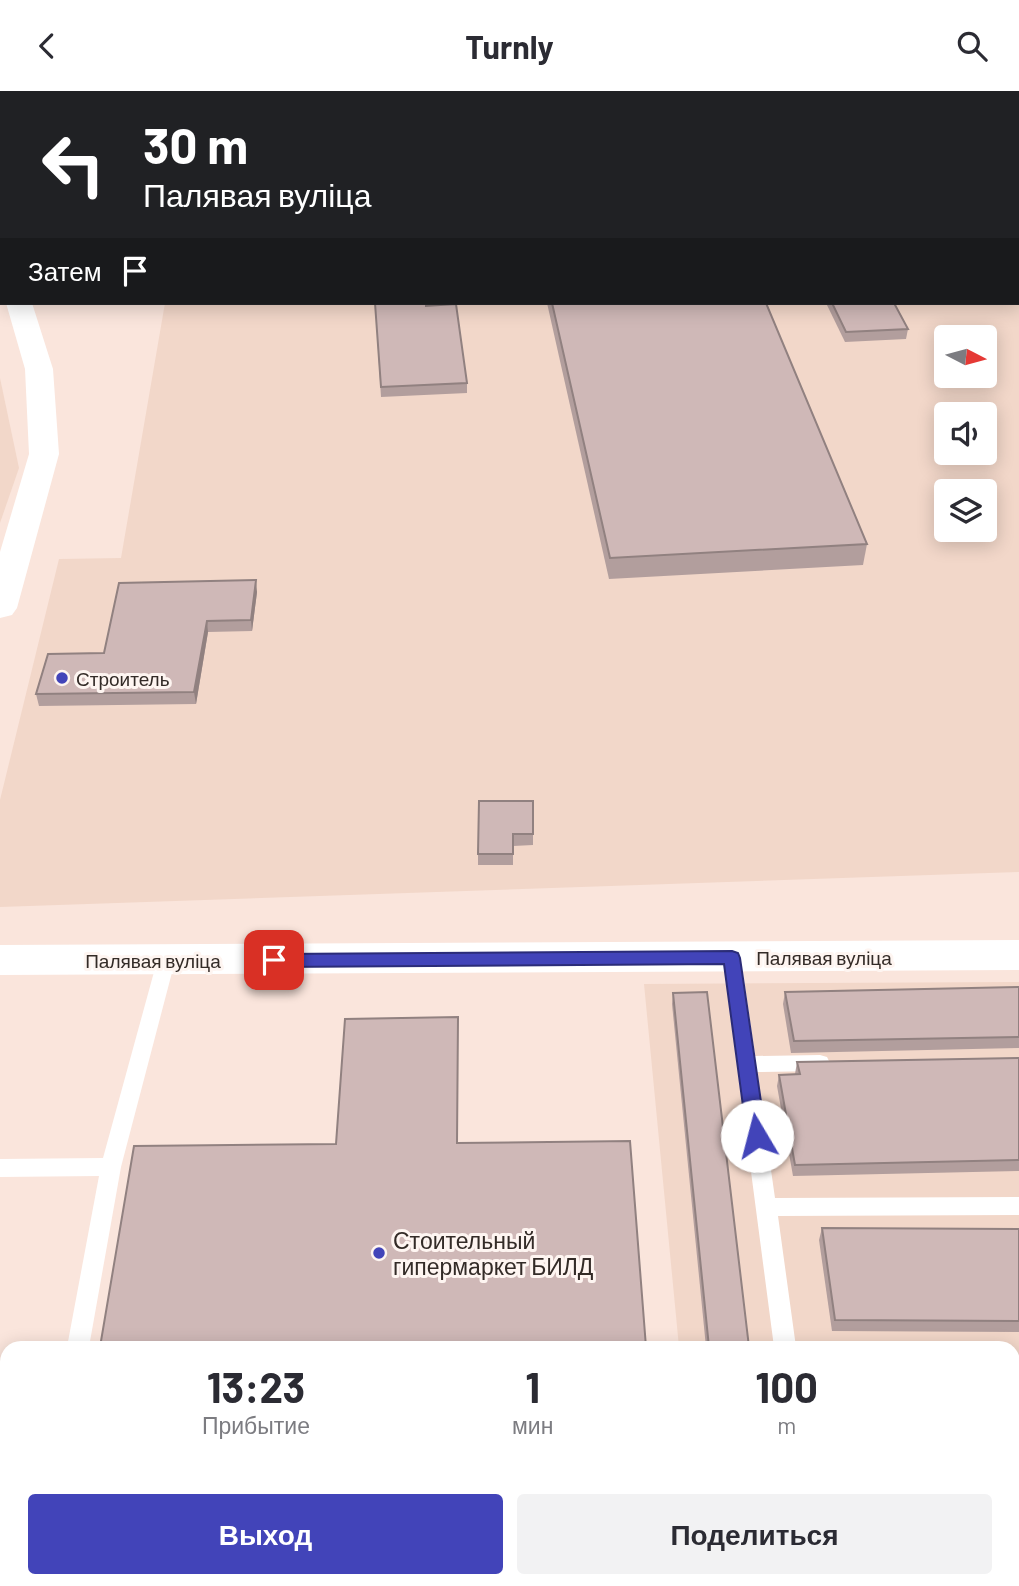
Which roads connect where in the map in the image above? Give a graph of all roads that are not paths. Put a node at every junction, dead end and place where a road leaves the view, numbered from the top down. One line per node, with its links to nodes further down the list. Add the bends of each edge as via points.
1 (20, 305): 2 (main road, via 39,369 44,454)
2 (0, 608)
3 (1019, 955): 4 (main road, Палявая вуліца)
4 (732, 958): 6 (main road, Палявая вуліца); 8 (lane)
5 (0, 960): 6 (main road, Палявая вуліца)
6 (166, 961): 9 (lane)
7 (842, 1062): 8 (lane)
8 (747, 1064): 12 (lane)
9 (111, 1167): 10 (lane); 13 (lane)
10 (0, 1168)
11 (1019, 1206): 12 (lane)
12 (766, 1207): 14 (lane)
13 (79, 1341)
14 (784, 1341)

